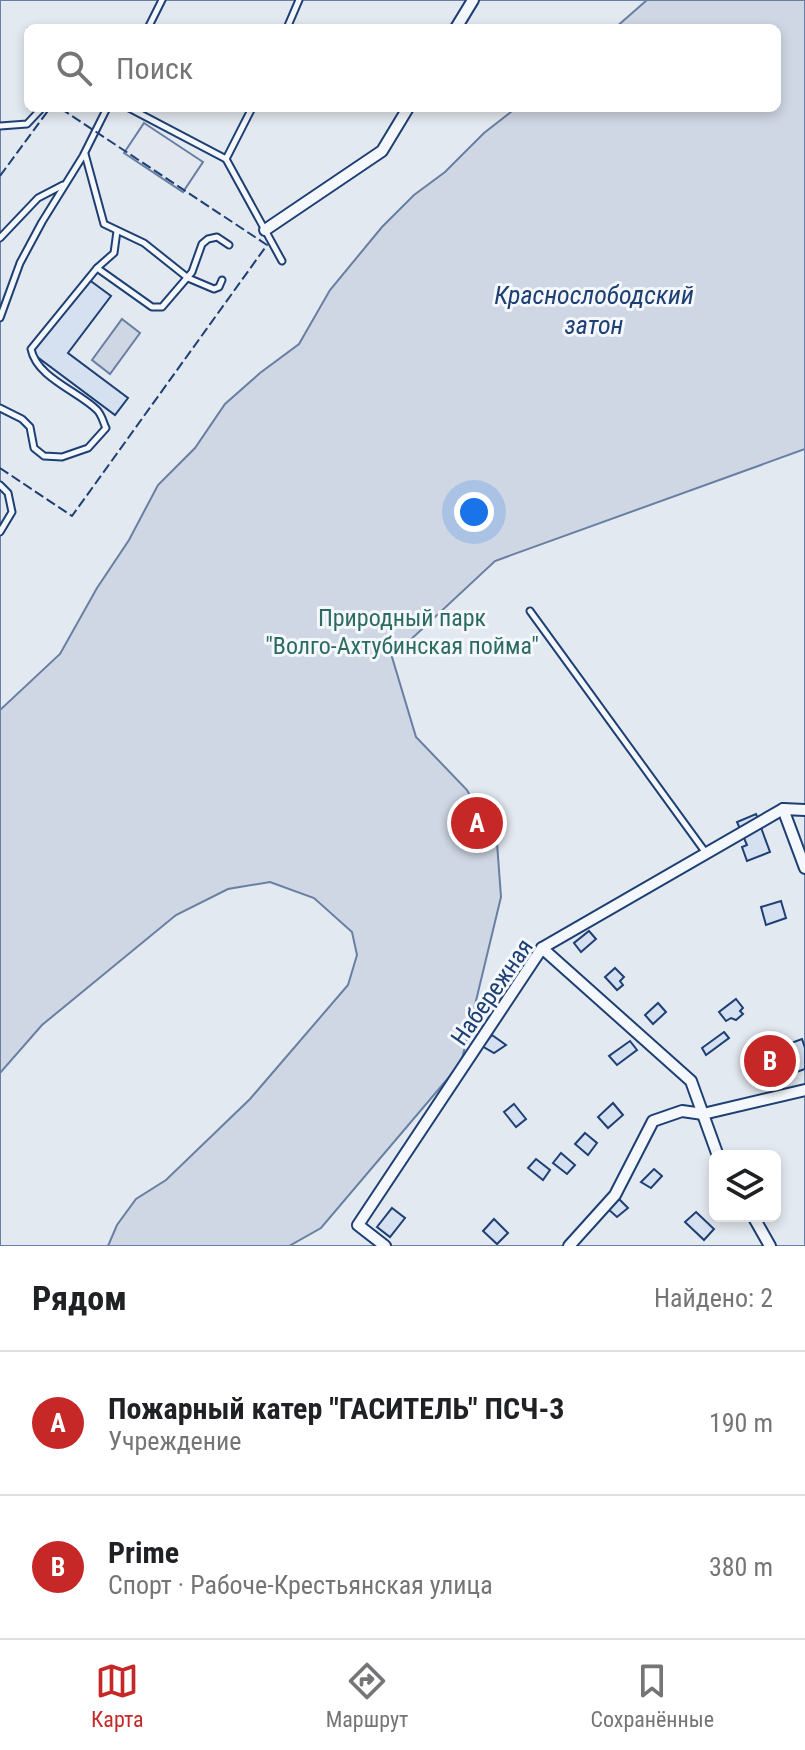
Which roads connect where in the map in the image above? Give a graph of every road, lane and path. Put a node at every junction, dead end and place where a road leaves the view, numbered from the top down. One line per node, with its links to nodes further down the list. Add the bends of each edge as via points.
1 (162, 0): 4 (lane)
2 (299, 0): 5 (lane)
3 (473, 0): 6 (street)
4 (150, 24)
5 (289, 24)
6 (458, 24)
7 (38, 112): 12 (lane, via 27,124)
8 (105, 112): 13 (lane)
9 (134, 112): 14 (lane)
10 (250, 112): 14 (lane)
11 (406, 112): 16 (street, via 382,151)
12 (0, 126)
13 (85, 153): 15 (lane); 17 (lane, via 104,224)
14 (226, 159): 16 (lane)
15 (64, 184): 18 (lane, via 38,198); 24 (lane, via 20,263)
16 (265, 230): 20 (lane)
17 (117, 231): 21 (lane, via 114,253); 22 (lane, via 144,243)
18 (0, 238)
19 (229, 245): 22 (lane, via 217,237 208,239)
20 (282, 261)
21 (97, 268): 22 (lane, via 152,307 162,307); 25 (lane, via 31,349 33,360 49,375 100,412 106,428 88,448 62,457 44,456 34,448 30,427)
22 (188, 278): 23 (lane, via 214,289)
23 (222, 280)
24 (0, 318)
25 (0, 408)
26 (0, 485): 27 (lane, via 8,493 12,512)
27 (0, 532)
28 (530, 611): 31 (lane)
29 (783, 809): 30 (street); 31 (street, Набережная); 32 (street)
30 (805, 810)
31 (706, 854): 33 (street, Набережная)
32 (805, 868)
33 (542, 948): 35 (street, via 691,1081); 38 (street, Набережная, via 358,1225)
34 (805, 1090): 35 (street)
35 (703, 1114): 36 (street); 39 (street, via 682,1111 653,1121 615,1195)
36 (716, 1150)
37 (756, 1222): 40 (street)
38 (385, 1246)
39 (569, 1246)
40 (770, 1246)

